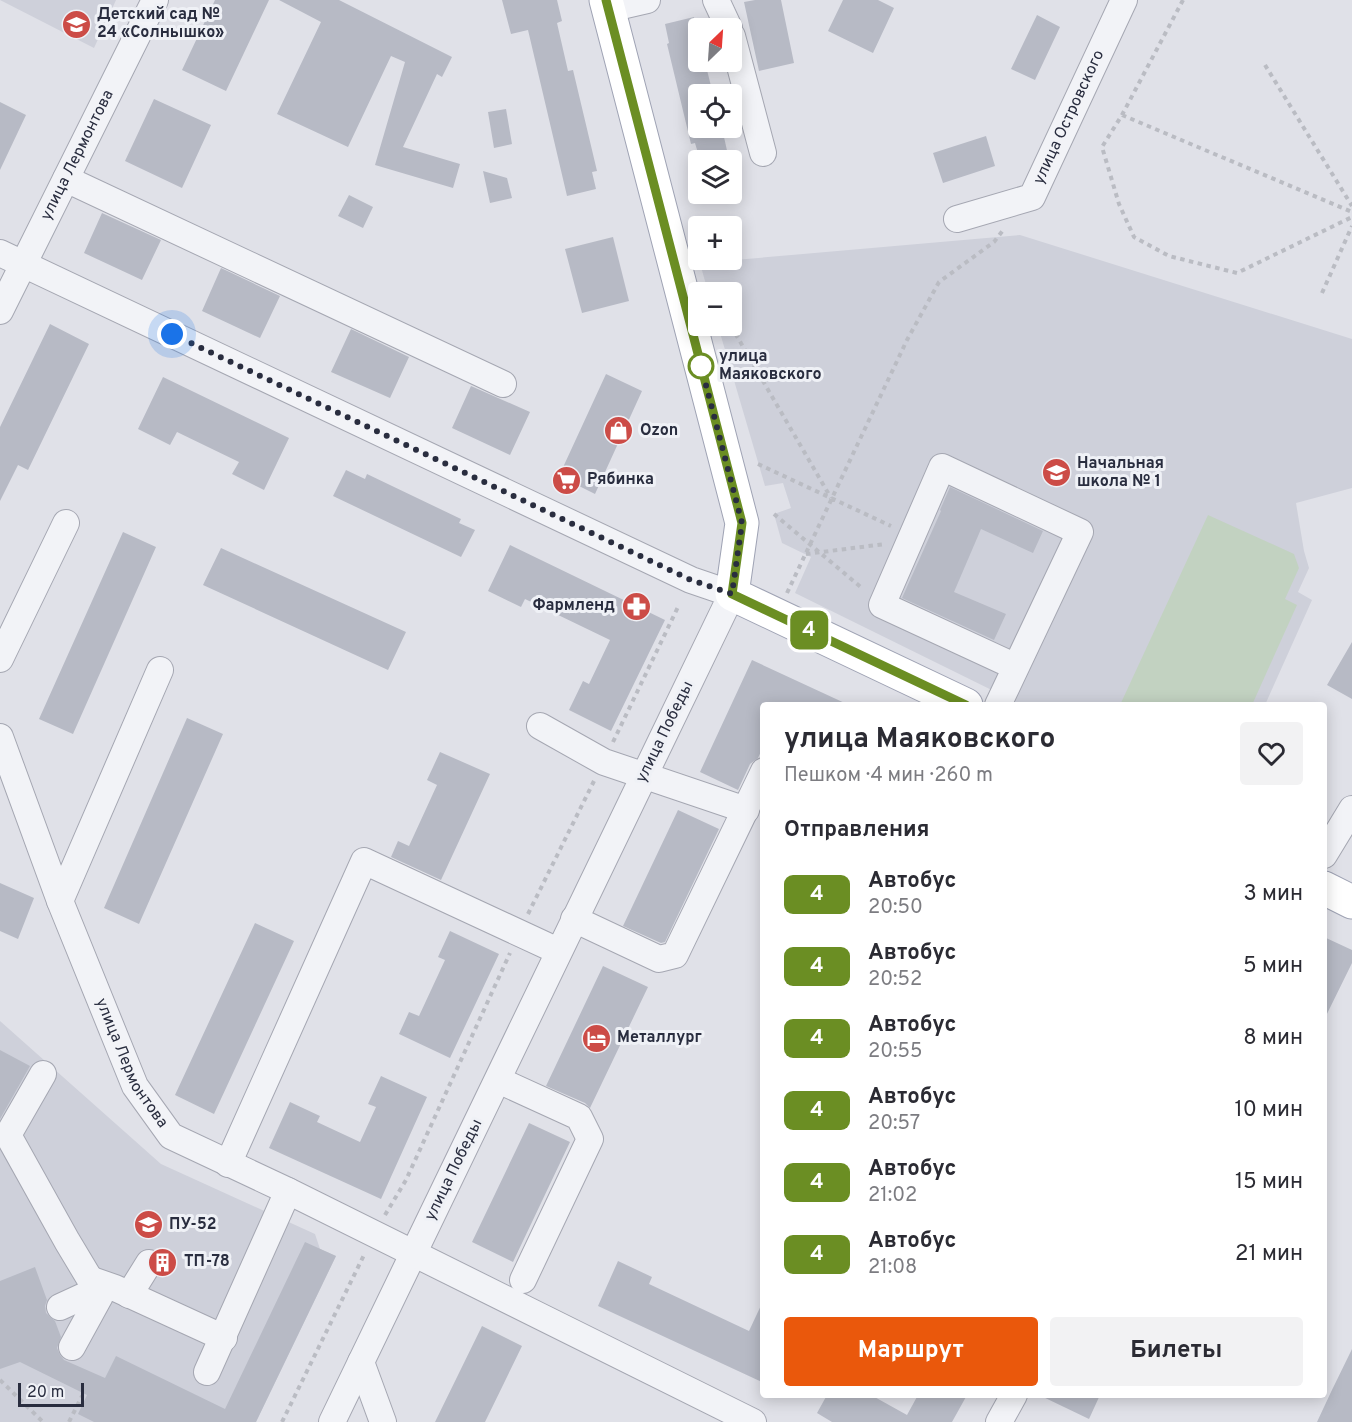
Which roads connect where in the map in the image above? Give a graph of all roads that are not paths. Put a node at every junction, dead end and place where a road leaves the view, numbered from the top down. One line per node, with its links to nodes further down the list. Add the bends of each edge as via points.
1 (155, 0): 9 (street, улица Лермонтова)
2 (647, 0): 5 (street)
3 (716, 0): 6 (street)
4 (1124, 0): 10 (street, улица Островского, via 1032,197)
5 (607, 4): 15 (main road, улица Победы, via 742,523)
6 (724, 18)
7 (742, 72): 8 (street)
8 (763, 153)
9 (66, 179): 11 (street, улица Лермонтова); 13 (street)
10 (957, 219)
11 (11, 258): 12 (street, улица Лермонтова); 15 (street, via 691,580)
12 (0, 311)
13 (503, 384)
14 (66, 523): 16 (street)
15 (732, 594): 19 (main road); 23 (street, улица Победы)
16 (0, 660)
17 (1016, 667): 17 (street, via 882,604 942,467 1080,532); 20 (street)
18 (160, 670): 29 (street)
19 (945, 700)
20 (999, 702)
21 (540, 726): 23 (street, via 604,762)
22 (0, 737): 29 (street, улица Лермонтова)
23 (643, 777): 26 (street); 31 (street, улица Победы)
24 (760, 780): 26 (street)
25 (1352, 809): 27 (street)
26 (746, 810): 31 (street, via 675,955 659,959)
27 (1327, 850)
28 (1327, 890): 30 (main road)
29 (60, 901): 36 (street, улица Лермонтова, via 135,1086 171,1136)
30 (1352, 902)
31 (573, 919): 32 (street, улица Победы)
32 (558, 951): 34 (street, улица Победы); 36 (street, via 364,861)
33 (43, 1074): 35 (street)
34 (498, 1080): 38 (street, улица Победы); 40 (street, via 579,1118 590,1138)
35 (4, 1136): 41 (street, via 67,1241)
36 (228, 1164): 37 (street, улица Лермонтова)
37 (288, 1191): 38 (street, улица Лермонтова); 43 (street)
38 (413, 1254): 45 (street, улица Победы); 50 (street, улица Лермонтова)
39 (148, 1263): 41 (street)
40 (523, 1280)
41 (108, 1288): 42 (street); 43 (street); 44 (street)
42 (60, 1307)
43 (224, 1338): 46 (street)
44 (72, 1347)
45 (361, 1362): 48 (street, улица Победы); 49 (street)
46 (207, 1372)
47 (1012, 1398): 51 (street)
48 (332, 1422)
49 (383, 1422)
50 (753, 1422)
51 (999, 1422)

